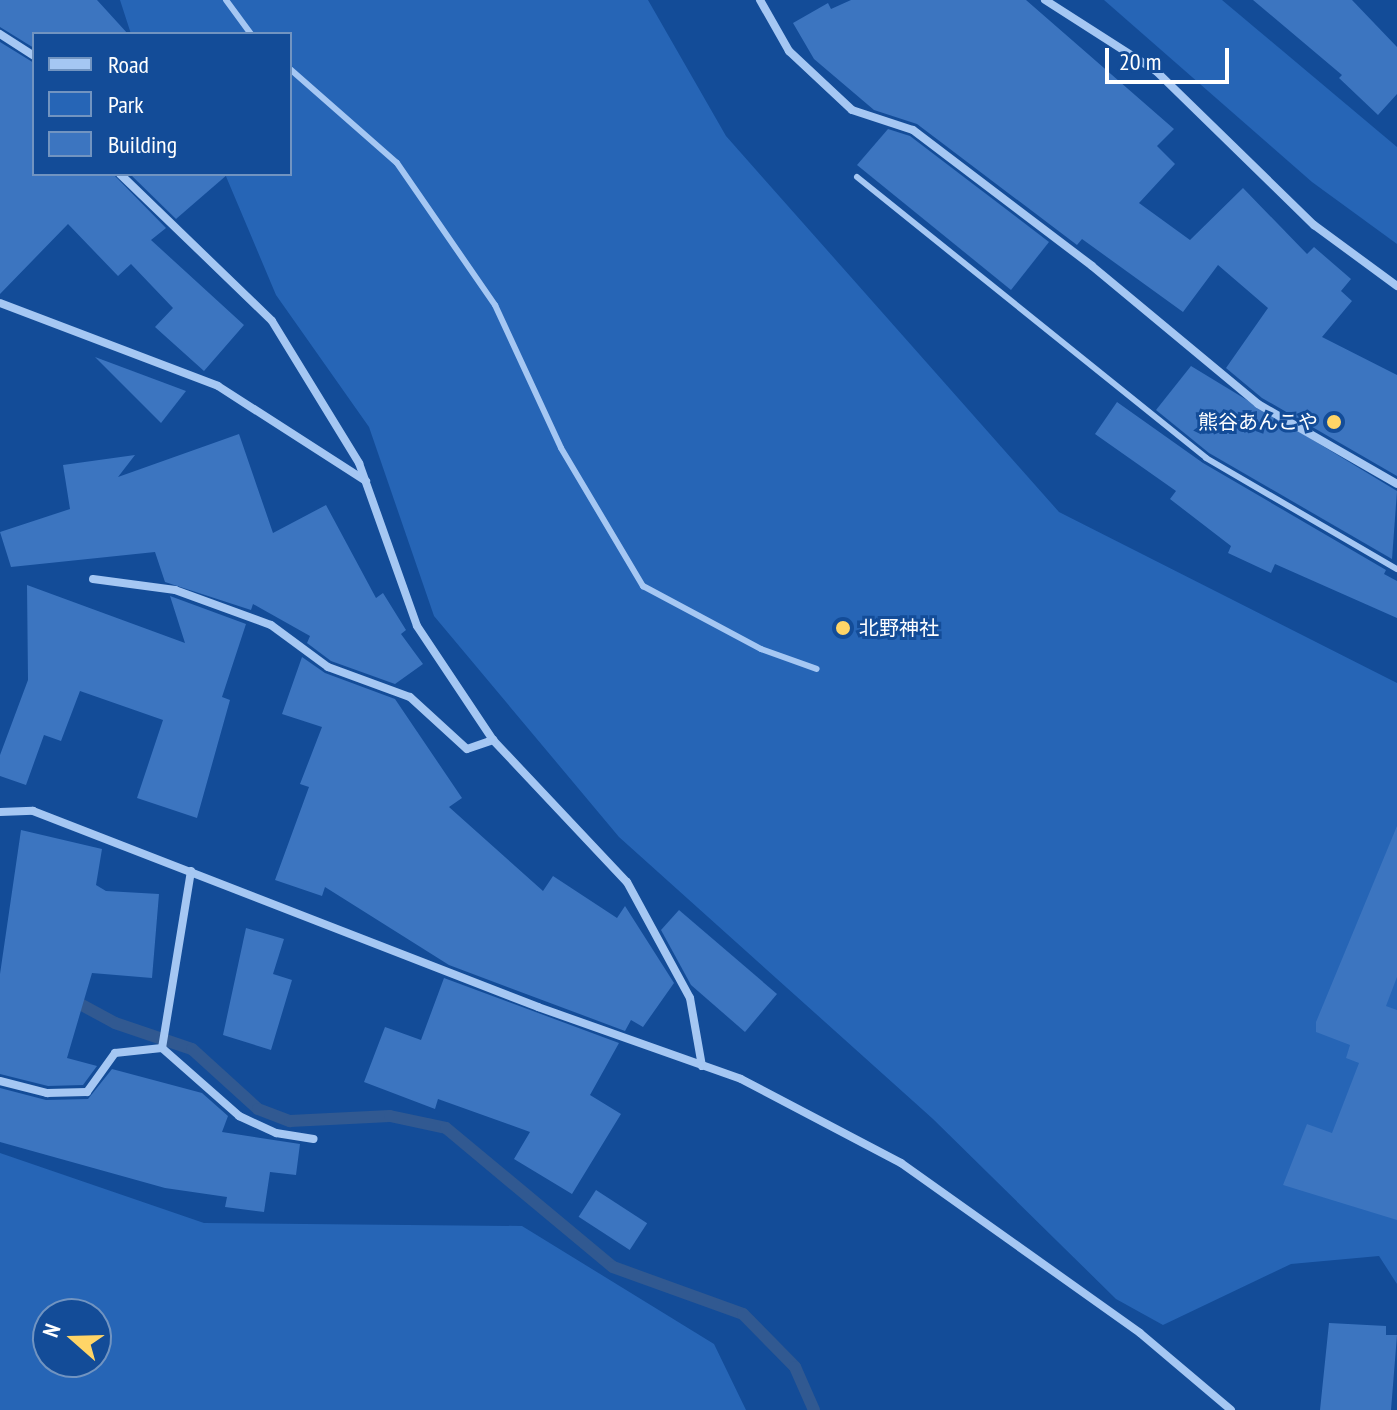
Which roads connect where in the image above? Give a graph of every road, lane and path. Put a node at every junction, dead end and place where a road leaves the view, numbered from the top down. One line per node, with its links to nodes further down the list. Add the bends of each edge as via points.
1 (226, 0): 4 (lane)
2 (760, 0): 13 (street, via 789,51 852,110 913,130 1092,266 1258,404)
3 (1045, 0): 10 (street, via 1156,71 1314,225)
4 (250, 32)
5 (0, 34): 6 (street)
6 (32, 55)
7 (292, 71): 16 (lane, via 397,163 495,305 561,448 643,586 761,649)
8 (122, 176): 12 (street, via 272,321)
9 (857, 177): 14 (lane, via 1206,458)
10 (1397, 286)
11 (0, 303): 12 (street, via 218,386)
12 (366, 481): 17 (street, via 417,626)
13 (1397, 484)
14 (1397, 569)
15 (93, 579): 17 (street, via 175,590 271,625 328,667 410,697 467,749)
16 (817, 669)
17 (493, 740): 21 (street, via 627,882 690,998)
18 (0, 812): 19 (street, via 33,811)
19 (191, 871): 20 (street); 21 (street)
20 (162, 1046): 22 (street, via 115,1053 87,1092 47,1093); 23 (street, via 239,1116 276,1133)
21 (702, 1066): 24 (street, via 741,1079 901,1163 1140,1333)
22 (0, 1081)
23 (314, 1139)
24 (1231, 1410)

